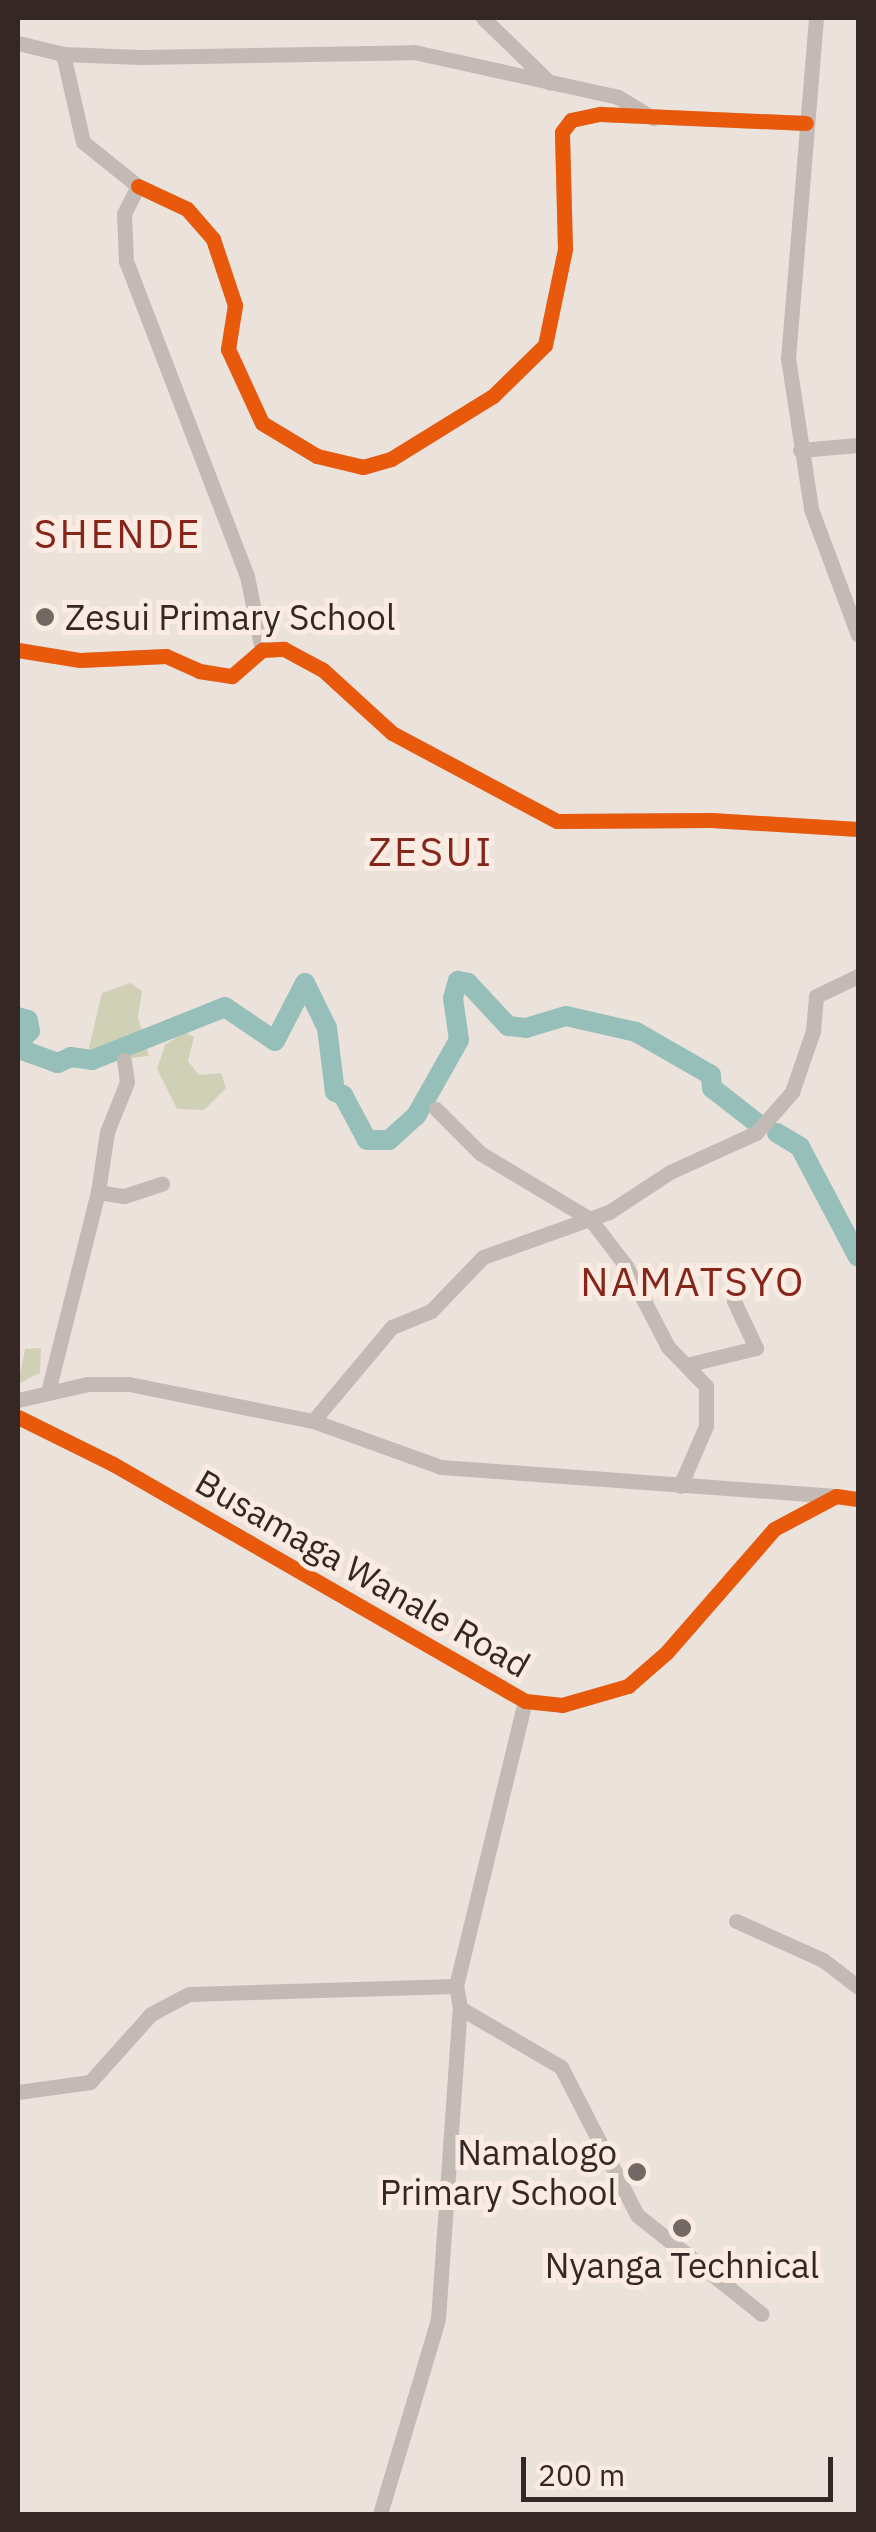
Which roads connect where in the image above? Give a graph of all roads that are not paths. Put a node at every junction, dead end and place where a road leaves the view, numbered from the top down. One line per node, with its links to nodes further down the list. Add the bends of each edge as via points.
1 (483, 18): 5 (street)
2 (816, 18): 7 (street)
3 (18, 42): 4 (street)
4 (63, 54): 5 (street, via 414,52); 8 (street, via 83,142)
5 (552, 85): 6 (street, via 618,97)
6 (656, 120): 7 (street); 8 (street, via 584,114 570,120 562,132 565,249 545,345 493,396 391,459 363,467 317,456 262,422 228,349 234,304 213,239 187,209)
7 (806, 123): 10 (street, via 787,344)
8 (138, 186): 13 (street, via 124,214 126,260 247,576)
9 (858, 445): 10 (street)
10 (800, 450): 11 (street, via 816,525)
11 (858, 636)
12 (18, 650): 13 (street, via 80,660 166,656 199,672 232,676)
13 (262, 650): 14 (street, via 302,656 392,733 558,820 740,821)
14 (858, 830)
15 (858, 976): 20 (street, via 814,1000 813,1031 796,1084 763,1127)
16 (124, 1060): 19 (street, via 128,1082 106,1132)
17 (436, 1110): 20 (street, via 480,1153)
18 (162, 1184): 19 (street, via 124,1196)
19 (98, 1192): 23 (street)
20 (590, 1219): 22 (street); 26 (street, via 473,1264 431,1311 392,1327)
21 (734, 1301): 22 (street, via 756,1348)
22 (686, 1365): 27 (street, via 706,1386 710,1405)
23 (48, 1392): 24 (street); 26 (street, via 129,1384)
24 (18, 1400)
25 (18, 1417): 30 (street, Busamaga Wanale Road, via 113,1464)
26 (313, 1421): 27 (street, via 441,1467)
27 (680, 1486): 28 (street)
28 (836, 1496): 29 (street); 30 (street, Busamaga Wanale Road, via 774,1530 666,1653 628,1686 592,1701)
29 (858, 1499)
30 (524, 1701): 32 (street)
31 (736, 1921): 33 (street, via 823,1960)
32 (456, 1986): 34 (street); 35 (street, via 190,1994 150,2014 90,2082)
33 (858, 1987)
34 (460, 2008): 36 (street, via 561,2067 638,2215); 37 (street, via 438,2318)
35 (18, 2092)
36 (762, 2314)
37 (380, 2514)

